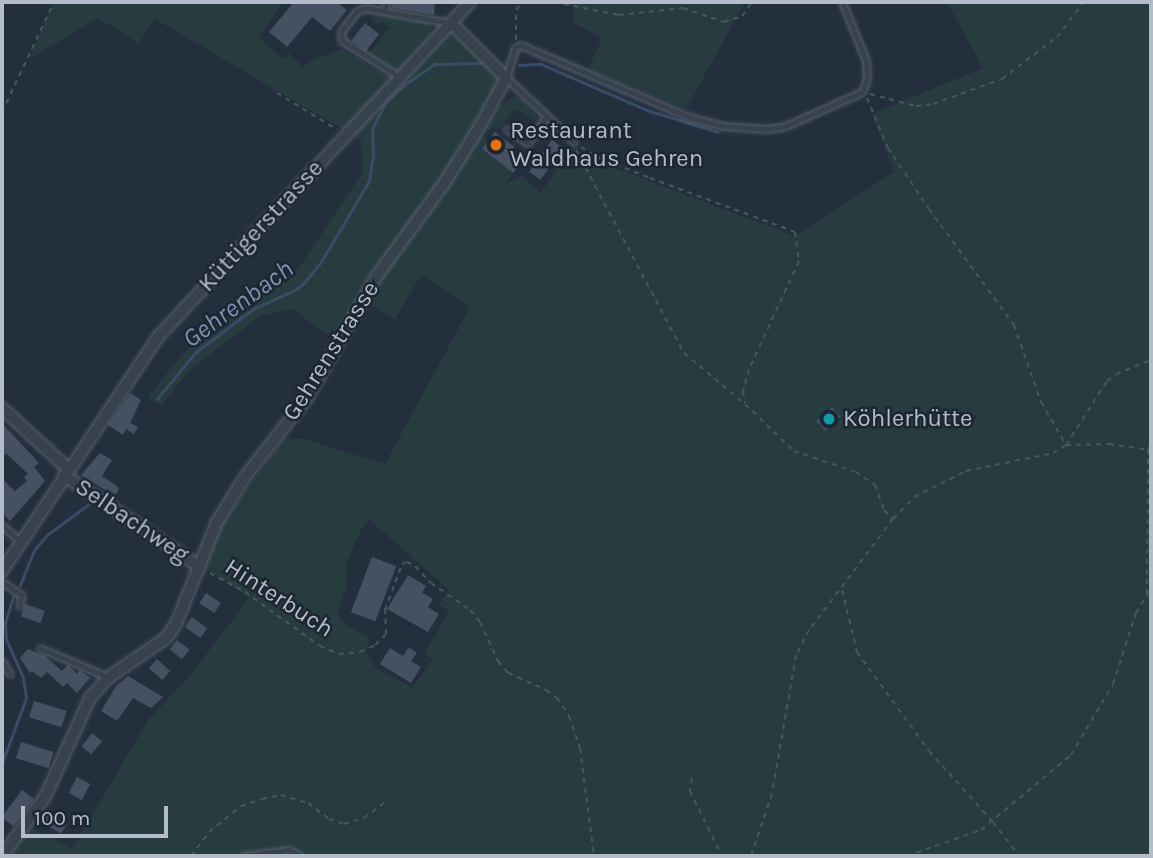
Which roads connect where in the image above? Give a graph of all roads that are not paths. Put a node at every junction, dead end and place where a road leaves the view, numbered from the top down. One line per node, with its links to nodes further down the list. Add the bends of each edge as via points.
1 (387, 2): 4 (lane)
2 (470, 2): 5 (street, Küttigerstrasse)
3 (842, 2): 7 (lane, via 866,61 862,92 786,126 723,126 689,117 520,45)
4 (384, 11): 5 (lane); 6 (lane, via 357,11 341,32 342,41)
5 (451, 23): 6 (street, Küttigerstrasse); 7 (street)
6 (399, 77): 12 (street, Küttigerstrasse, via 158,337)
7 (506, 78): 8 (lane); 15 (street, Gehrenstrasse, via 445,182 376,277 307,398 217,522)
8 (546, 117): 9 (lane, via 528,143); 10 (lane)
9 (507, 128)
10 (574, 142)
11 (4, 414): 12 (street, Selbachweg)
12 (66, 472): 14 (street, Küttigerstrasse); 15 (street, Selbachweg)
13 (2, 525): 14 (lane)
14 (21, 542): 16 (street, Küttigerstrasse)
15 (200, 567): 22 (street, Gehrenstrasse, via 166,638)
16 (2, 571)
17 (2, 582): 18 (lane, via 22,595)
18 (20, 606)
19 (40, 648): 22 (lane)
20 (2, 661): 21 (lane)
21 (10, 674)
22 (109, 677): 23 (street, Gehrenstrasse, via 90,698 46,797)
23 (2, 856)
24 (243, 856): 25 (lane, via 289,850)
25 (301, 856)

